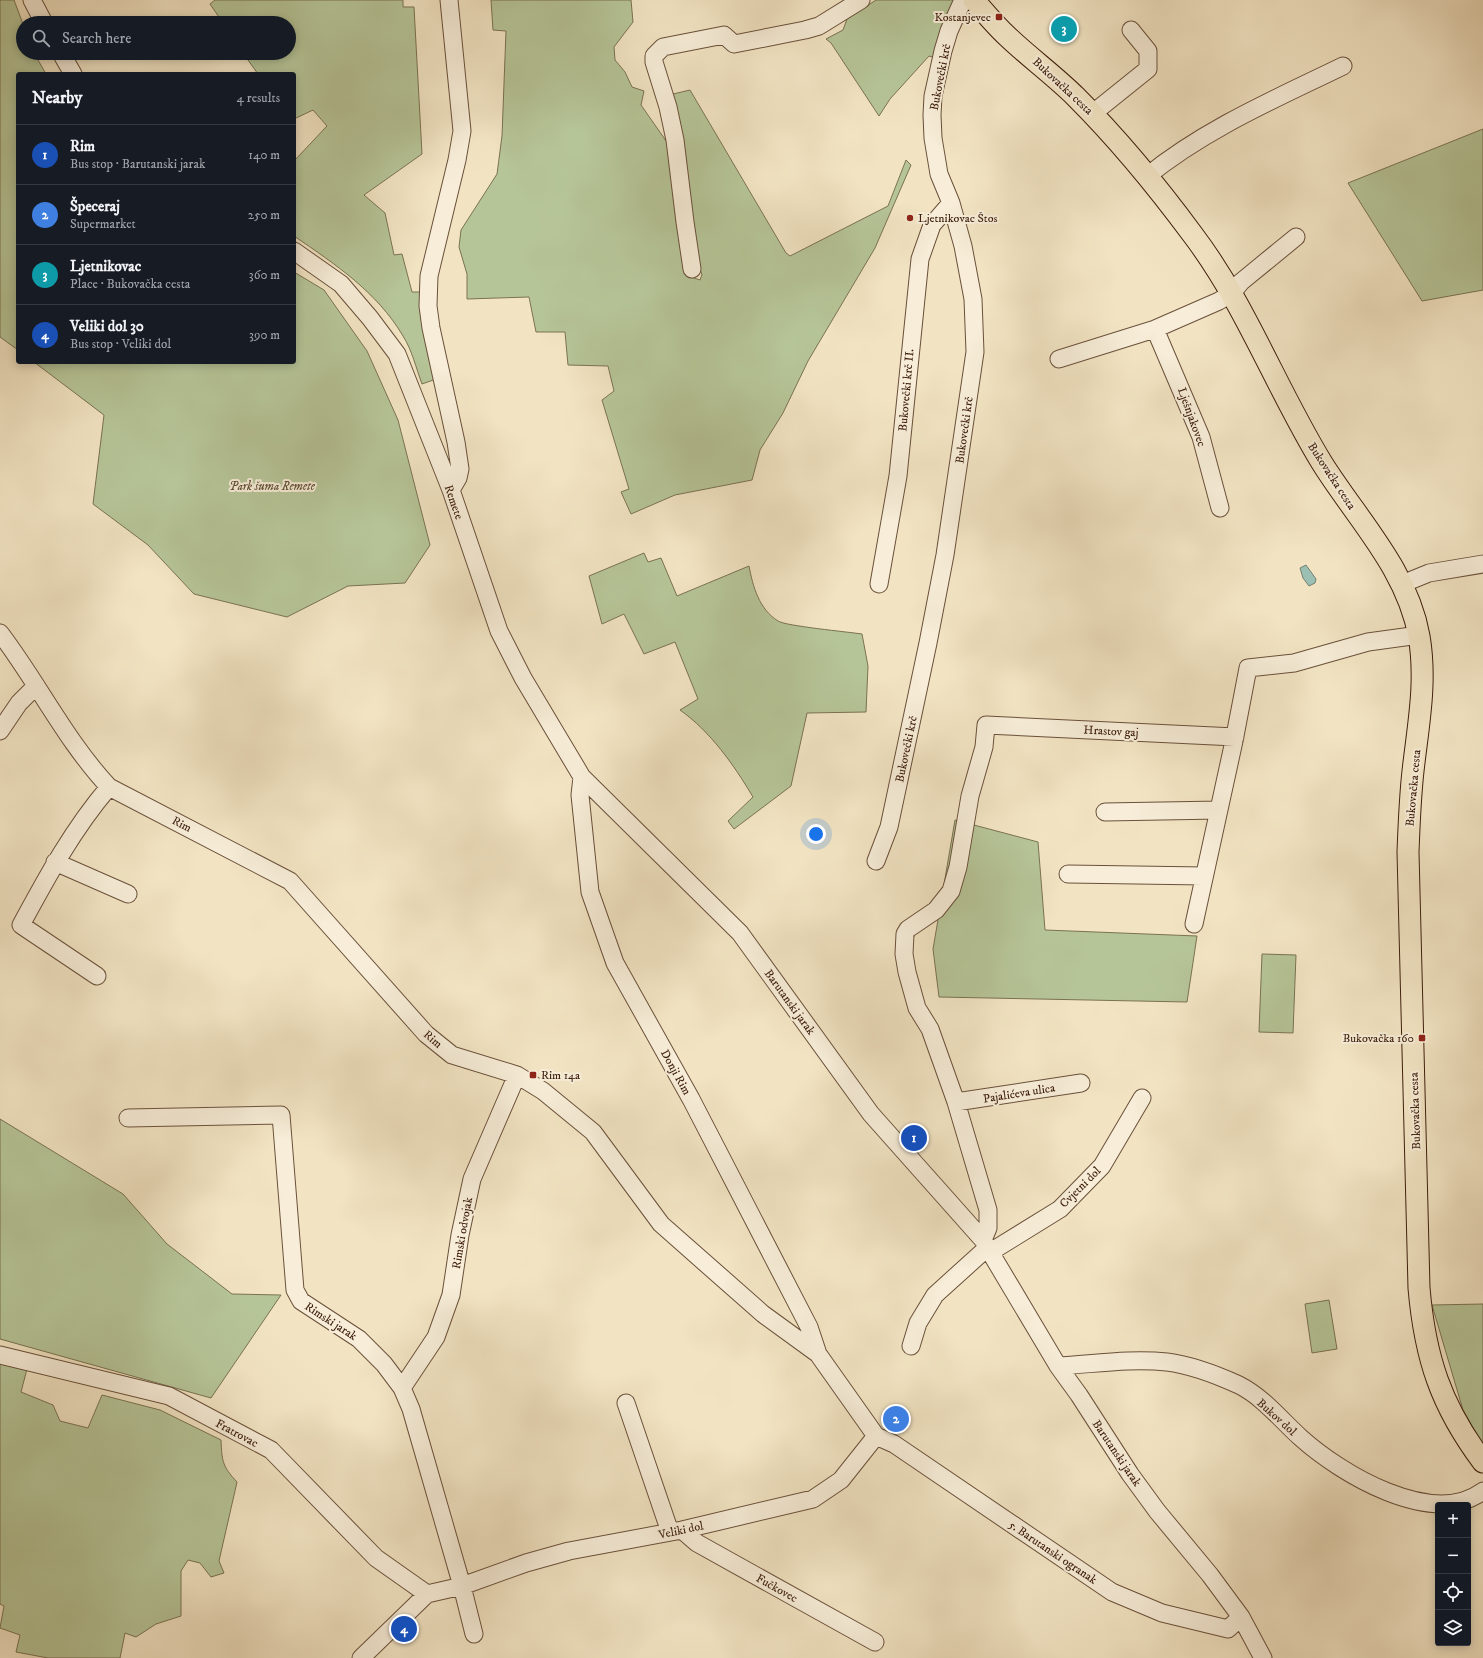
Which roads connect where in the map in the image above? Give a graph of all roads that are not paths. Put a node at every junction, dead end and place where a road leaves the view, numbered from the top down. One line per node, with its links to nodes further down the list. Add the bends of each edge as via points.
1 (32, 0): 6 (street)
2 (449, 0): 20 (street, via 462,131 429,276 428,306 459,462 458,478)
3 (861, 0): 16 (street, via 819,26 805,30 734,44 724,34 663,47 654,56 676,140)
4 (964, 0): 13 (street, Bukovečki krč, via 949,31 933,96 933,138 939,174)
5 (974, 0): 11 (main road, Bukovačka cesta, via 1010,39 1058,79)
6 (40, 16)
7 (1132, 30): 11 (street, via 1148,51 1148,68)
8 (65, 60): 10 (street)
9 (1343, 66): 12 (street, via 1257,107 1176,153)
10 (72, 72)
11 (1092, 114): 12 (main road, Bukovačka cesta)
12 (1146, 177): 17 (main road, Bukovačka cesta, via 1193,235)
13 (951, 203): 23 (street, Bukovečki krč II., via 932,225 920,258 898,476); 35 (street, Bukovečki krč, via 963,246 973,299 975,352 928,643 889,827)
14 (1296, 237): 17 (street, via 1241,282)
15 (296, 252): 20 (street, Remete, via 341,284 397,354)
16 (692, 269)
17 (1232, 293): 18 (street); 24 (main road, Bukovačka cesta, via 1318,456 1334,483 1395,568)
18 (1155, 329): 19 (street); 21 (street, Lješnjakovec, via 1201,438)
19 (1060, 359)
20 (451, 490): 30 (street, Remete, via 499,631 523,678)
21 (1220, 508)
22 (1483, 564): 24 (street, via 1429,573)
23 (879, 584)
24 (1402, 584): 26 (main road, Bukovačka cesta, via 1414,613)
25 (0, 633): 27 (street, Rim)
26 (1419, 635): 29 (street, via 1368,642 1294,663 1248,668); 54 (main road, Bukovačka cesta, via 1423,666 1422,696 1410,799 1408,852 1419,1288 1426,1340 1439,1387 1451,1414)
27 (35, 687): 28 (street, via 19,703); 31 (street, Rim, via 94,771)
28 (0, 731)
29 (1235, 737): 32 (street); 44 (street, Hrastov gaj, via 986,725 984,747 970,796 951,891 936,910 908,929 904,943 907,972 917,1008 930,1029)
30 (582, 777): 46 (street, Barutanski jarak, via 740,933 871,1114); 48 (street, Donji Rim, via 580,795 590,892 615,963 692,1099 809,1327)
31 (109, 787): 34 (street, via 92,807); 41 (street, Rim, via 290,880 426,1034 452,1055)
32 (1219, 810): 33 (street); 37 (street)
33 (1105, 812)
34 (55, 862): 38 (street); 40 (street, via 21,925)
35 (876, 862)
36 (1068, 874): 37 (street)
37 (1204, 876): 39 (street)
38 (128, 894)
39 (1194, 924)
40 (97, 976)
41 (517, 1075): 48 (street, Rim, via 543,1091 593,1132 661,1224 764,1314); 51 (street, Rimski odvojak, via 472,1179 451,1294 436,1337)
42 (1081, 1083): 44 (street, Pajalićeva ulica)
43 (1142, 1098): 46 (street, Cvjetni dol, via 1102,1166 1060,1208)
44 (956, 1102): 46 (street, via 988,1210)
45 (128, 1118): 51 (street, Rimski jarak, via 281,1115 295,1290 301,1301 360,1339)
46 (988, 1246): 47 (street, Cvjetni dol, via 935,1295 918,1323); 50 (street, Barutanski jarak)
47 (911, 1346)
48 (818, 1354): 53 (street, Rim)
49 (0, 1355): 58 (street, Fratrovac, via 169,1396 271,1450 376,1558)
50 (1058, 1366): 55 (street, Bukov dol, via 1126,1361 1167,1362 1194,1368 1240,1386 1265,1403 1302,1439 1352,1476 1372,1485 1398,1496 1446,1505 1461,1503); 59 (street, Barutanski jarak, via 1134,1480)
51 (402, 1388): 57 (street, Rimski jarak, via 412,1409)
52 (626, 1403): 56 (street)
53 (876, 1436): 56 (street, Veliki dol, via 841,1480 813,1499); 59 (street, 5. Barutanski ogranak, via 894,1444 1112,1592 1162,1613 1228,1629)
54 (1483, 1462)
55 (1483, 1491)
56 (676, 1531): 57 (street, Veliki dol, via 569,1551); 61 (street, Fučkovec)
57 (462, 1586): 58 (street, Veliki dol); 60 (street)
58 (427, 1594): 62 (street)
59 (1241, 1617): 63 (street, Barutanski jarak)
60 (474, 1634)
61 (875, 1642)
62 (361, 1658)
63 (1263, 1658)

